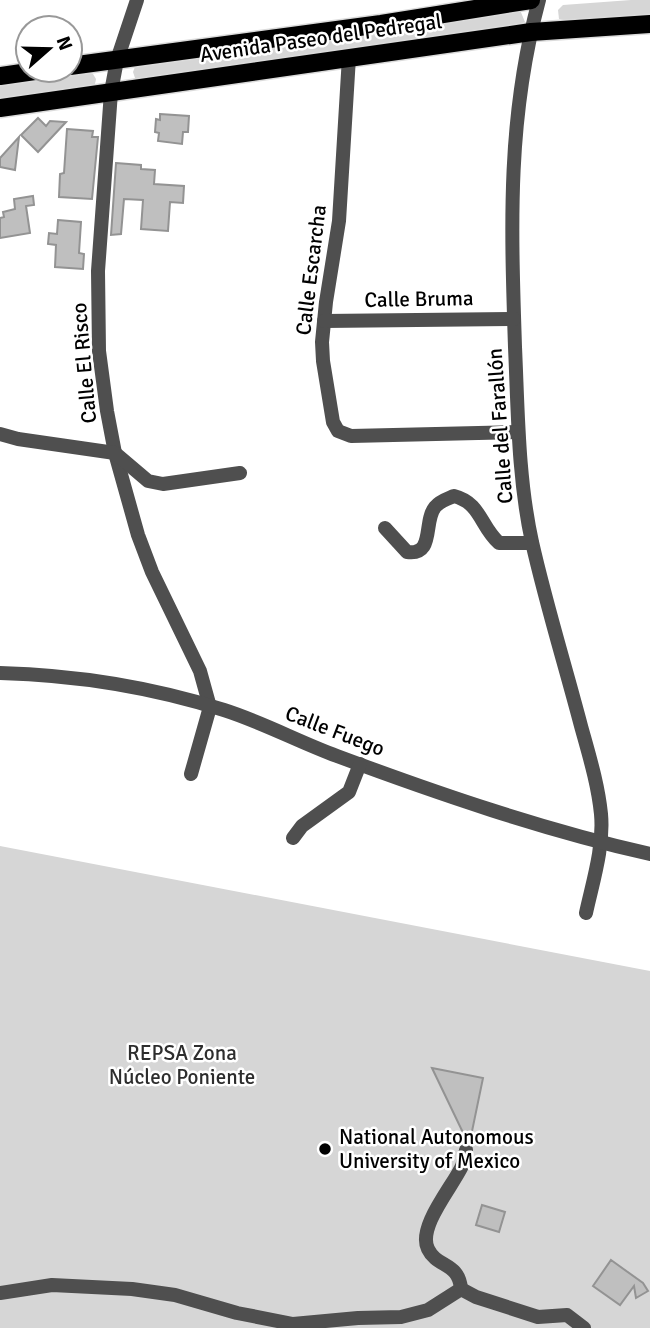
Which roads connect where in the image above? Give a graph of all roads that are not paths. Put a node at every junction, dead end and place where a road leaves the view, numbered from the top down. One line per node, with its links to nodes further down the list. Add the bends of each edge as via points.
1 (138, 0): 7 (street, Calle El Risco)
2 (531, 0): 7 (main road, Avenida Paseo del Pedregal)
3 (539, 0): 5 (street, Calle del Farallón)
4 (650, 24): 5 (main road, Avenida Paseo del Pedregal)
5 (531, 32): 6 (main road, Avenida Paseo del Pedregal); 11 (street, Calle del Farallón, via 513,145)
6 (349, 57): 9 (main road, Avenida Paseo del Pedregal); 12 (street, Calle Escarcha, via 339,221)
7 (117, 61): 8 (main road, Avenida Paseo del Pedregal); 9 (street, Calle El Risco)
8 (84, 65)
9 (111, 92): 10 (main road, Avenida Paseo del Pedregal); 15 (street, Calle El Risco, via 98,271 99,351)
10 (0, 108)
11 (514, 319): 12 (street, Calle Bruma); 13 (street, Calle del Farallón)
12 (324, 321): 13 (street, Calle Escarcha, via 323,361 329,407 338,431 351,436)
13 (518, 432): 18 (street, Calle del Farallón)
14 (0, 434): 15 (street)
15 (115, 453): 16 (street, via 149,481 163,484); 20 (street, Calle El Risco, via 138,535 201,671)
16 (240, 473)
17 (385, 528): 18 (street, via 407,552 420,551 431,513 454,496 466,499 478,511 488,533 499,542)
18 (532, 543): 24 (street, Calle del Farallón, via 594,773)
19 (0, 673): 20 (street, Calle Fuego, via 126,684)
20 (210, 707): 21 (street, Calle Fuego); 22 (street)
21 (360, 764): 23 (street, via 349,792 302,826); 24 (street, Calle Fuego, via 536,825)
22 (191, 774)
23 (293, 838)
24 (600, 842): 25 (street, Calle Fuego); 26 (street, Calle del Farallón)
25 (650, 854)
26 (586, 913)
27 (466, 1150): 28 (street, via 425,1238 432,1255 457,1273)
28 (461, 1289): 29 (street, via 440,1304 401,1317 293,1324 132,1289 52,1285); 30 (street, via 538,1317 567,1315)
29 (0, 1293)
30 (584, 1328)

